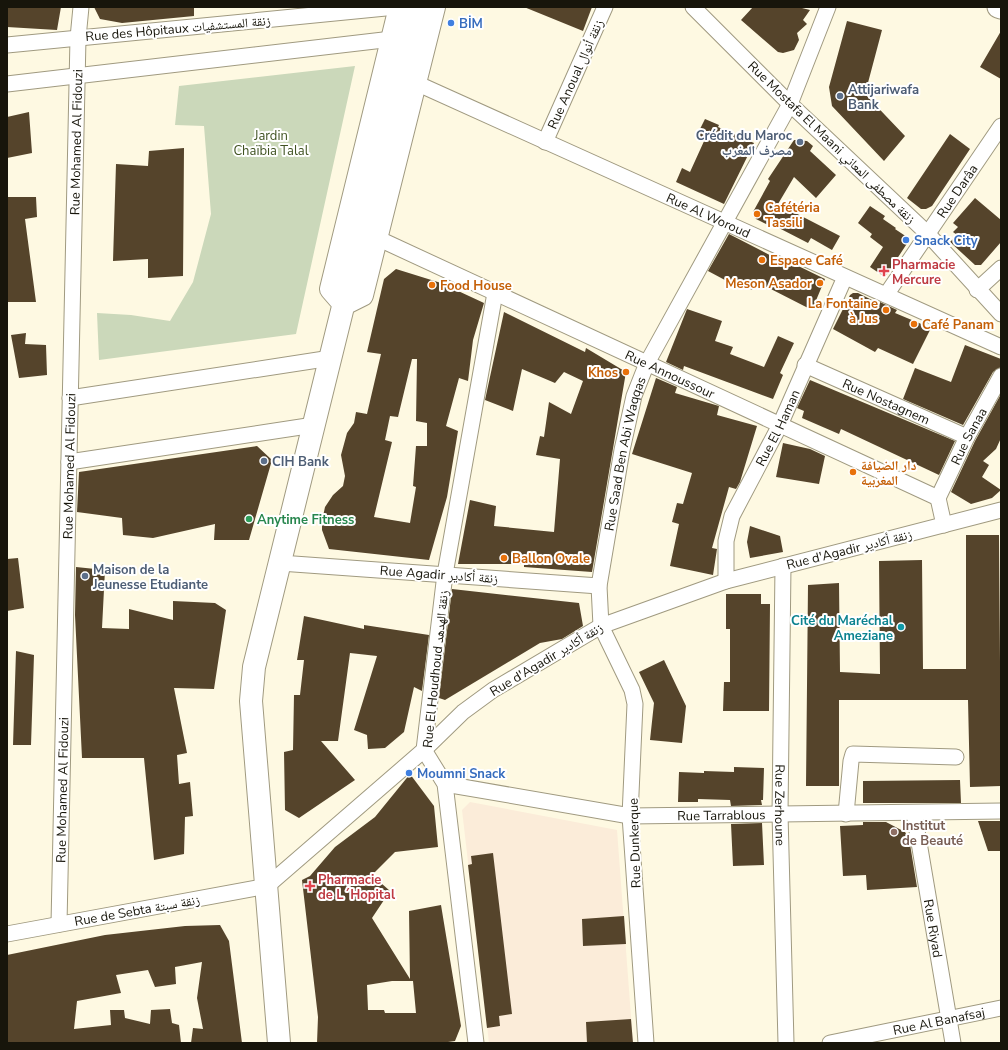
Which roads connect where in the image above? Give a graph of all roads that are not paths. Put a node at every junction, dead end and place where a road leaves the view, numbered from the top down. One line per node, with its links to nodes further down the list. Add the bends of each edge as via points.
1 (81, 7): 10 (street, Rue Mohamed Al Fidouzi)
2 (396, 7): 9 (street, Rue des Hôpitaux زنقة المستشفيات)
3 (400, 7): 11 (main road)
4 (417, 7): 27 (main road)
5 (434, 7): 14 (main road)
6 (605, 7): 18 (street, Rue Anoual زنقة أنوال)
7 (694, 7): 16 (street, Rue Mostafa El Maani زنقة مصطفى المعاني)
8 (828, 7): 16 (street, Rue Saad Ben Abi Waqqas)
9 (334, 10): 10 (street, Rue des Hôpitaux زنقة المستشفيات)
10 (78, 38): 12 (street, Rue des Hôpitaux زنقة المستشفيات); 13 (street, Rue Mohamed Al Fidouzi)
11 (392, 39): 13 (street); 27 (main road, via 331,289)
12 (7, 45)
13 (78, 77): 15 (street); 34 (street, Rue Mohamed Al Fidouzi)
14 (416, 83): 18 (street, Rue Al Woroud); 21 (main road)
15 (7, 84)
16 (790, 104): 19 (street, Rue Saad Ben Abi Waqqas); 20 (street, Rue Mostafa El Maani زنقة مصطفى المعاني)
17 (1001, 126): 20 (street, Rue Darâa)
18 (545, 142): 19 (street, Rue Al Woroud)
19 (725, 223): 23 (street, Rue Al Woroud); 31 (street, Rue Saad Ben Abi Waqqas)
20 (927, 233): 24 (street, Rue Mostafa El Maani زنقة مصطفى المعاني); 26 (street, Rue Darâa)
21 (377, 238): 25 (street, Rue Annoussour); 27 (main road, via 362,295)
22 (1001, 268): 24 (street)
23 (845, 276): 26 (street, Rue Al Woroud); 32 (street, Rue El Haman)
24 (977, 290): 28 (street, Rue Mostafa El Maani زنقة مصطفى المعاني)
25 (495, 293): 31 (street, Rue Annoussour); 44 (street, Rue El Houdhoud زنقة الهدهد)
26 (886, 295): 29 (street, Rue Al Woroud)
27 (344, 304): 30 (main road)
28 (1001, 314)
29 (1001, 347)
30 (331, 358): 34 (street); 35 (main road)
31 (647, 363): 36 (street, Rue Annoussour); 46 (street, Rue Saad Ben Abi Waqqas, via 634,396 622,450)
32 (805, 364): 36 (street, Rue El Haman); 37 (street, Rue Nostagnem)
33 (1001, 376): 37 (street, Rue Sanaa)
34 (70, 398): 38 (street, Rue Mohamed Al Fidouzi)
35 (314, 425): 38 (street); 42 (main road)
36 (780, 425): 39 (street, Rue Annoussour); 45 (street, Rue El Haman, via 732,516 726,541)
37 (967, 437): 39 (street, Rue Sanaa)
38 (69, 462): 57 (street, Rue Mohamed Al Fidouzi)
39 (938, 498): 41 (street)
40 (1001, 510): 41 (street, Rue d'Agadir زنقة أكادير)
41 (944, 525): 43 (street, Rue d'Agadir زنقة أكادير)
42 (280, 563): 44 (street, Rue Agadir زنقة أكادير); 56 (main road, via 257,650 252,685)
43 (783, 566): 45 (street, Rue d'Agadir زنقة أكادير); 53 (street, Rue Zerhoune)
44 (444, 574): 46 (street, Rue Agadir زنقة أكادير); 48 (street, Rue El Houdhoud زنقة الهدهد)
45 (726, 581): 47 (street, Rue d'Agadir زنقة أكادير)
46 (599, 586): 47 (street, Rue Saad Ben Abi Waqqas)
47 (602, 626): 48 (street, Rue d'Agadir زنقة أكادير, via 493,690 463,712); 55 (street, Rue Dunkerque, via 632,690 635,704)
48 (424, 750): 50 (street, Rue El Houdhoud زنقة الهدهد); 56 (street, Rue d'Agadir زنقة أكادير)
49 (956, 757): 54 (street, via 854,754 850,761)
50 (445, 784): 55 (street, Rue Tarrablous); 62 (street, Rue El Houdhoud زنقة الهدهد)
51 (1001, 811): 52 (street, Rue Tarrablous)
52 (914, 813): 54 (street, Rue Tarrablous); 60 (street, Rue Riyad)
53 (780, 814): 54 (street, Rue Tarrablous); 55 (street, Rue Tarrablous); 64 (street, Rue Zerhoune)
54 (846, 814)
55 (630, 816): 63 (street, Rue Dunkerque)
56 (267, 886): 57 (street, Rue de Sebta زنقة سبتة); 61 (main road)
57 (59, 924): 58 (street, Rue de Sebta زنقة سبتة)
58 (7, 934)
59 (1001, 1008): 60 (street, Rue Al Banafsaj)
60 (948, 1020): 65 (street, Rue Al Banafsaj); 66 (street, Rue Riyad)
61 (279, 1043)
62 (476, 1043)
63 (646, 1043)
64 (786, 1043)
65 (830, 1043)
66 (953, 1043)

